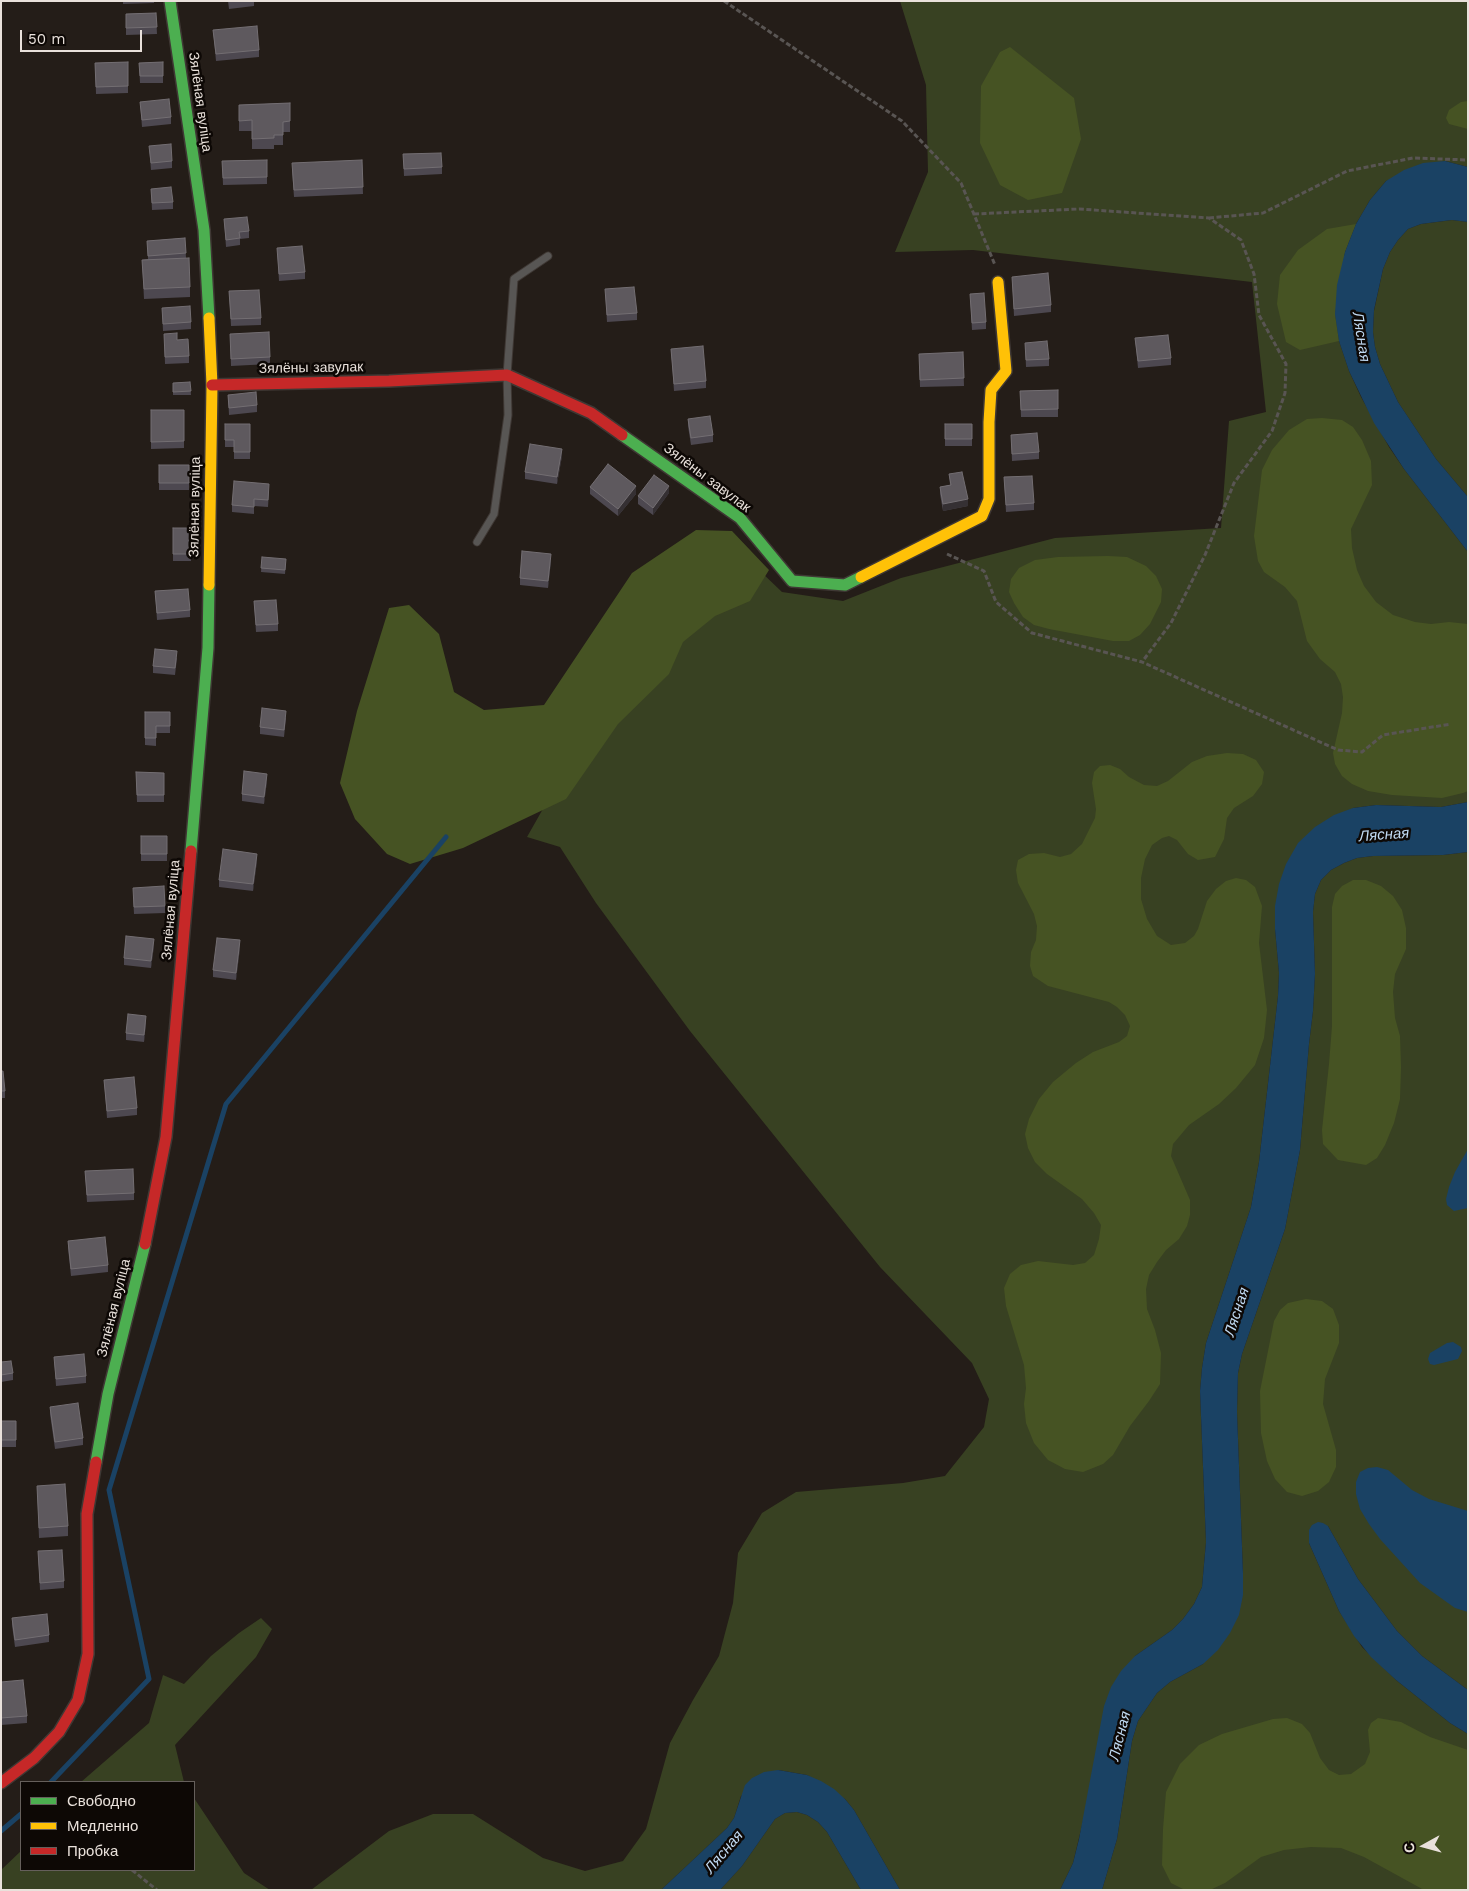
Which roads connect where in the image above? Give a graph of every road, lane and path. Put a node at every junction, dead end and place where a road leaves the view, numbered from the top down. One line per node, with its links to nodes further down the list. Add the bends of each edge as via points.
1 (170, 1): 9 (street, Зялёная вуліца, via 204,230)
2 (724, 1): 4 (path, via 902,121 962,183)
3 (1468, 160): 5 (path, via 1413,158 1347,171 1263,213)
4 (974, 214): 5 (path, via 1079,209); 7 (path, via 994,262)
5 (1209, 218): 12 (path, via 1241,240 1254,274 1259,315 1286,364 1285,393 1272,431 1234,483 1205,555 1171,623)
6 (548, 256): 8 (lane, via 514,279)
7 (998, 282): 11 (street, Зялёны завулак, via 1006,371 991,390 989,500 982,516)
8 (507, 375): 9 (street, Зялёны завулак); 10 (lane, via 508,416 494,514); 11 (street, Зялёны завулак, via 591,413 740,518 792,581 845,585)
9 (212, 385): 14 (street, Зялёная вуліца, via 208,648 166,1137 144,1249 108,1394 88,1514 88,1654 78,1700 59,1732)
10 (477, 542)
11 (927, 544): 12 (path, via 984,571 996,602 1032,633)
12 (1142, 662): 13 (path, via 1338,750 1362,752 1383,735)
13 (1451, 724)
14 (1, 1783)
15 (133, 1871): 16 (path)
16 (157, 1890)

